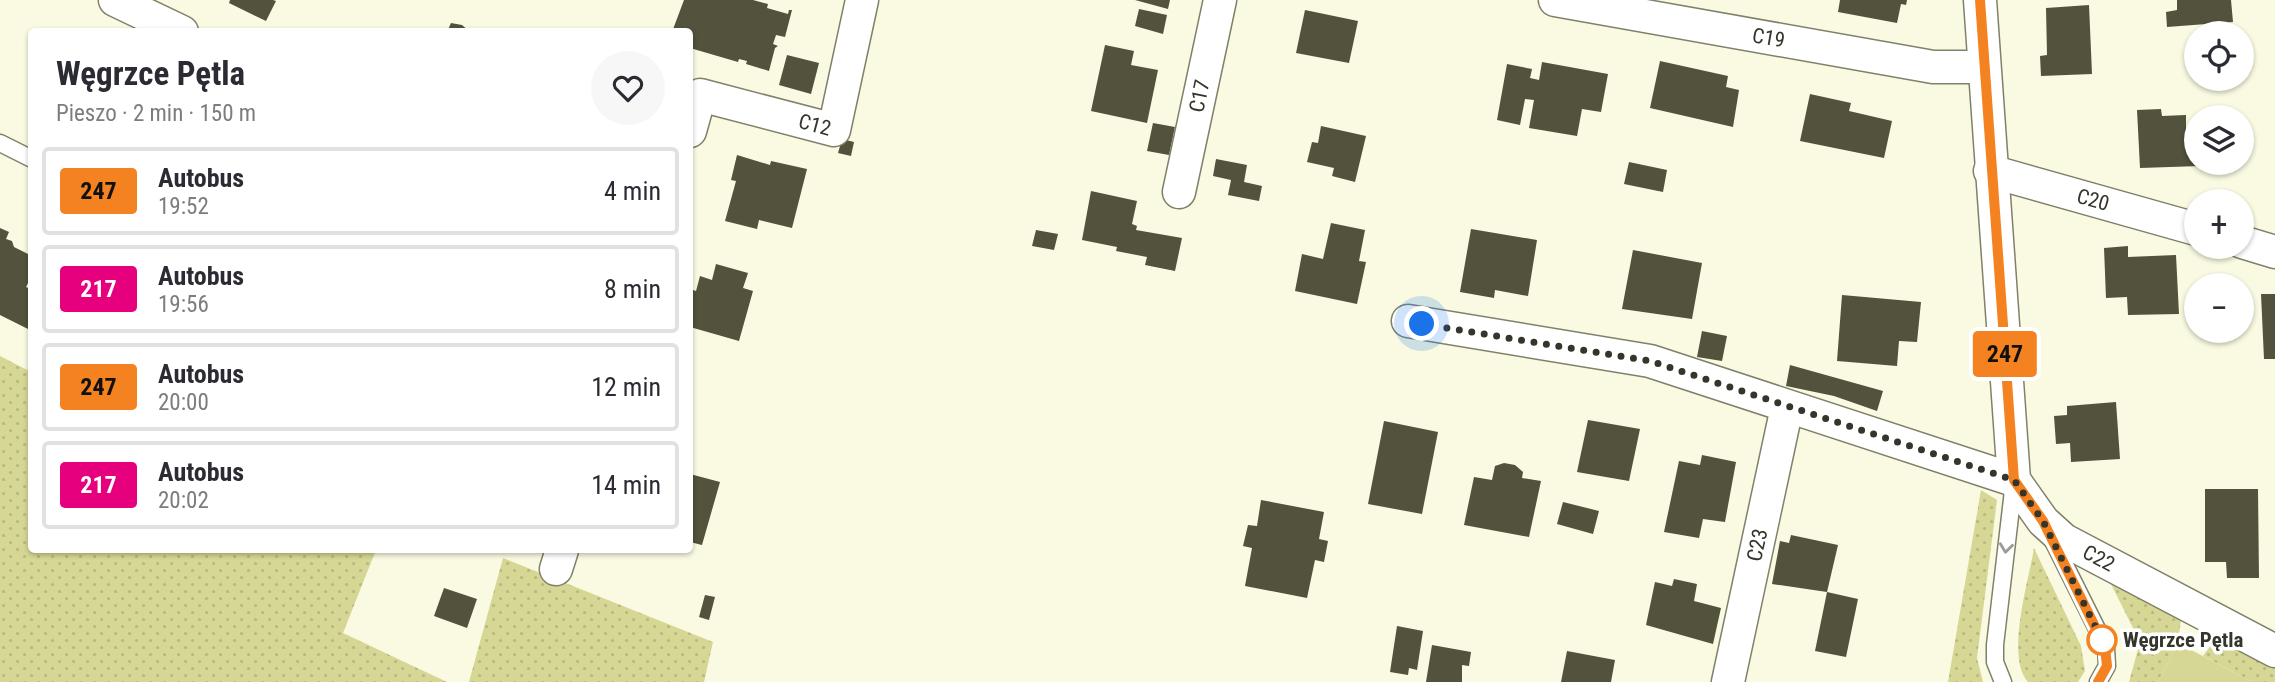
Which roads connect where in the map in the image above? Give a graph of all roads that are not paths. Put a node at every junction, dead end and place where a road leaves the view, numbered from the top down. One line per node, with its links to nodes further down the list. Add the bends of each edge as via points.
1 (115, 0): 6 (street)
2 (862, 0): 8 (street, C12, via 834,130 700,95)
3 (1220, 0): 12 (street, C17)
4 (1555, 0): 7 (street, C19, via 1933,67)
5 (1980, 0): 7 (street)
6 (174, 28)
7 (1984, 67): 11 (street)
8 (693, 120)
9 (0, 143): 10 (lane)
10 (28, 157)
11 (1990, 171): 13 (street, C20); 18 (street)
12 (1179, 192)
13 (2184, 226)
14 (2254, 246): 15 (street)
15 (2275, 252)
16 (1408, 321): 17 (street, via 1650,361)
17 (1787, 407): 18 (street); 21 (street, C23)
18 (2014, 480): 19 (street, C22); 22 (lane, one-way to 22, via 1995,645 1995,662)
19 (2043, 521): 20 (street, C22, via 2064,540); 23 (lane, via 2105,647 2107,666)
20 (2275, 651)
21 (1728, 682)
22 (2003, 682)
23 (2098, 682)

